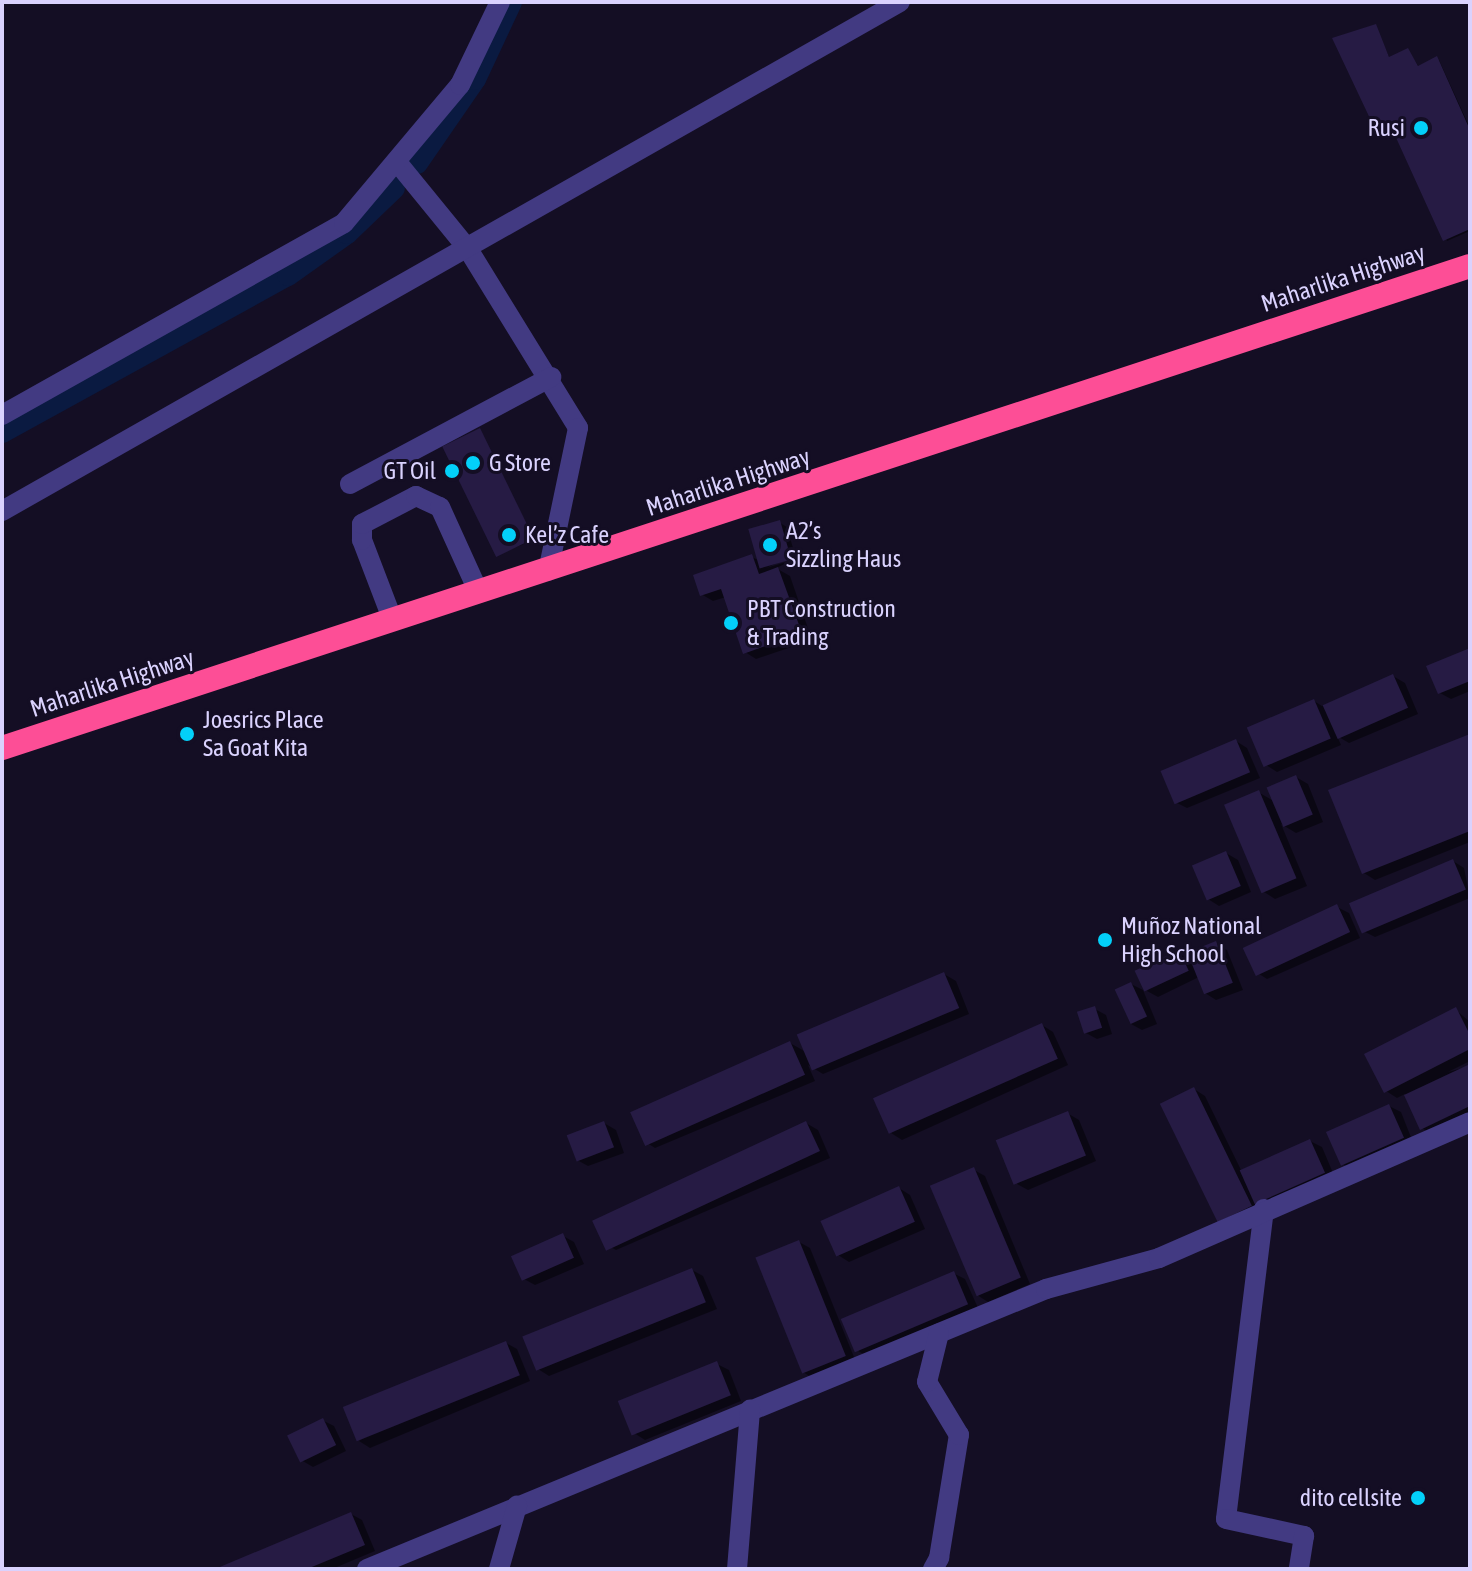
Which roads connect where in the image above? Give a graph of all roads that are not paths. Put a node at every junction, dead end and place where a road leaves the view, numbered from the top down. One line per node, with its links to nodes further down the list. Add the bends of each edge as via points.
1 (500, 2): 3 (street, via 460,85)
2 (900, 2): 4 (street)
3 (397, 162): 4 (street); 7 (street, via 333,231)
4 (468, 249): 6 (street); 9 (street)
5 (1470, 266): 10 (highway, Maharlika Highway)
6 (551, 377): 8 (street); 10 (street, via 574,416 578,443)
7 (2, 415)
8 (350, 484)
9 (2, 511)
10 (548, 571): 11 (highway, Maharlika Highway)
11 (479, 593): 12 (highway, Maharlika Highway); 12 (street, via 440,507 416,496 362,524 362,540)
12 (393, 621): 13 (highway, Maharlika Highway)
13 (2, 748)
14 (1470, 1122): 15 (street)
15 (1264, 1209): 16 (street, via 1159,1258 1046,1289); 23 (street, via 1226,1519 1304,1536)
16 (939, 1333): 17 (street); 22 (street, via 927,1382 959,1435)
17 (750, 1410): 18 (street); 21 (street)
18 (517, 1506): 19 (street); 20 (street)
19 (367, 1569)
20 (499, 1569)
21 (737, 1569)
22 (933, 1569)
23 (1299, 1569)

